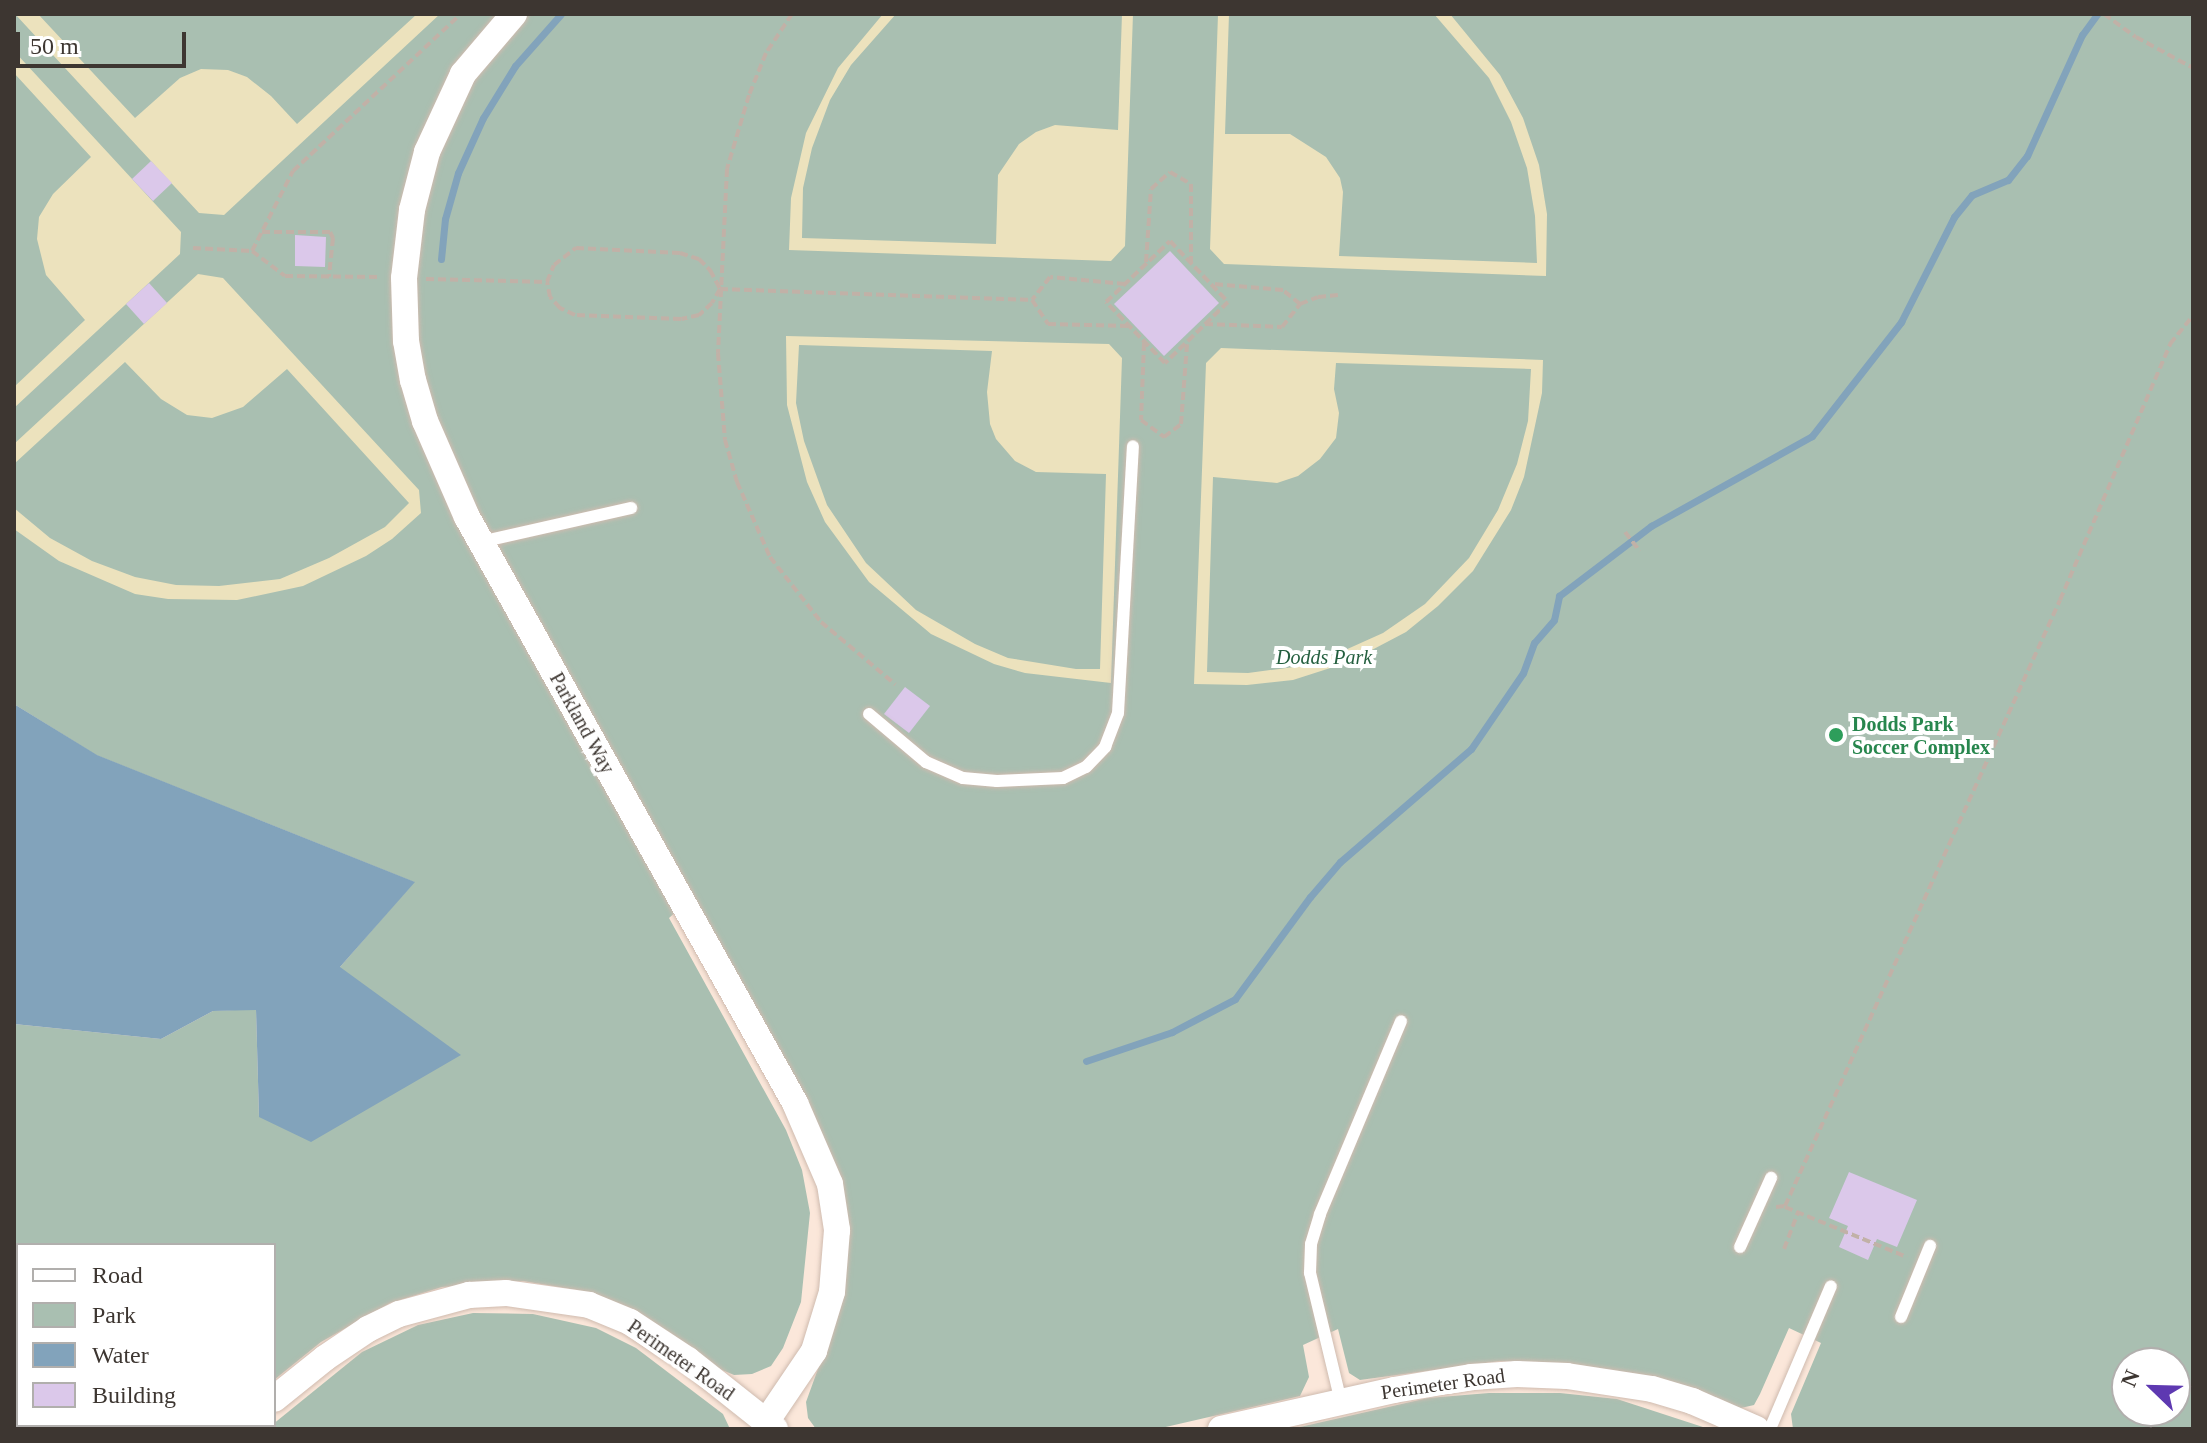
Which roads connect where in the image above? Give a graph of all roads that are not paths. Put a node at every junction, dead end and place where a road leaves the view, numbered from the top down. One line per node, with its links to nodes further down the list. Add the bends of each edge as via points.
1 (514, 14): 4 (street, Parkland Way, via 463,74 427,152 412,210 404,278 406,341 421,407)
2 (1133, 446): 5 (lane, via 1118,713 1105,747 1086,767 1063,778 963,778 926,762)
3 (631, 508): 4 (lane)
4 (480, 542): 14 (street, Parkland Way, via 795,1103 830,1184 837,1262 829,1305 814,1351)
5 (869, 714)
6 (1401, 1021): 13 (lane, via 1311,1244 1310,1273)
7 (1771, 1178): 9 (lane)
8 (1930, 1246): 11 (lane)
9 (1740, 1247)
10 (1831, 1286): 17 (lane)
11 (1901, 1317)
12 (276, 1397): 14 (street, Perimeter Road, via 325,1358 399,1314 469,1295 506,1293 589,1305 630,1322)
13 (1341, 1402): 15 (street, Perimeter Road); 16 (street, Perimeter Road, via 1471,1377 1567,1376 1652,1389)
14 (771, 1425)
15 (1221, 1429)
16 (1756, 1429)
17 (1770, 1429)

